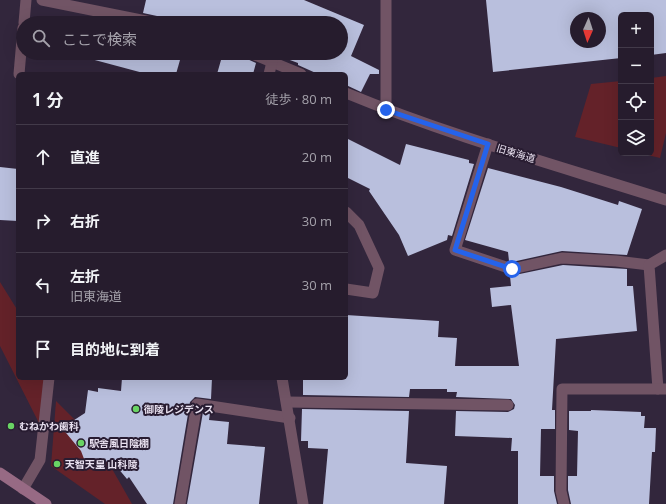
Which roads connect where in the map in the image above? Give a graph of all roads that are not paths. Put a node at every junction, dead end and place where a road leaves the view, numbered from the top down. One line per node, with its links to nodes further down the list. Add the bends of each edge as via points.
1 (26, 0): 4 (street)
2 (42, 0): 5 (street)
3 (386, 0): 13 (street)
4 (25, 16)
5 (121, 16)
6 (20, 60): 9 (street)
7 (267, 60): 8 (street)
8 (272, 62): 10 (street); 11 (street)
9 (19, 72)
10 (270, 72)
11 (296, 72)
12 (348, 94): 13 (street, 旧東海道)
13 (386, 110): 14 (street, 旧東海道)
14 (488, 144): 15 (street, 旧東海道); 18 (street, via 455,250 512,269 562,258)
15 (666, 200)
16 (348, 214): 19 (street, via 359,225 379,268 373,293)
17 (666, 255): 18 (street)
18 (649, 265): 22 (street)
19 (348, 289)
20 (49, 380): 27 (street, via 40,460)
21 (282, 380): 23 (street)
22 (662, 389): 31 (street, via 562,390 561,491)
23 (287, 402): 24 (street); 25 (street)
24 (508, 405)
25 (290, 418): 29 (street, via 196,404); 30 (street)
26 (0, 473): 27 (main road)
27 (23, 488): 28 (main road)
28 (46, 504)
29 (180, 504)
30 (303, 504)
31 (564, 504)

